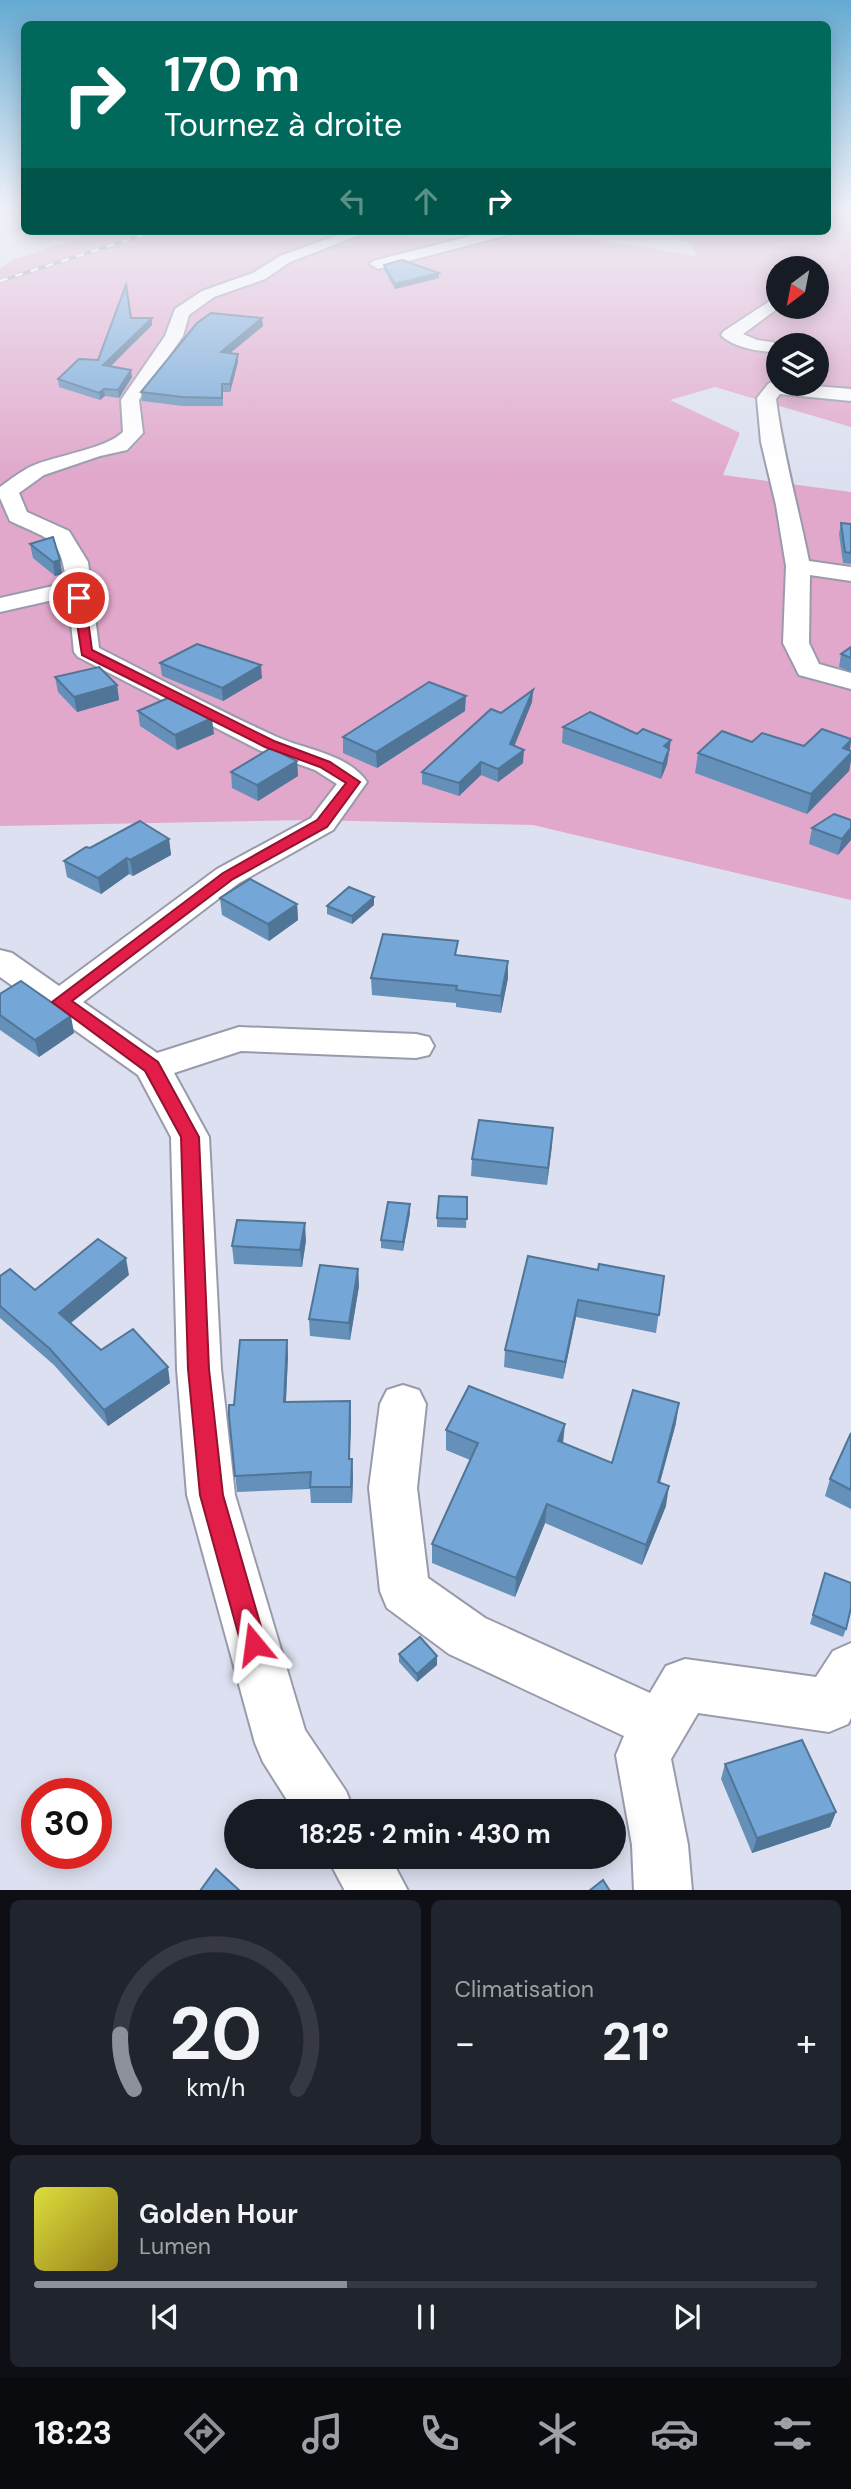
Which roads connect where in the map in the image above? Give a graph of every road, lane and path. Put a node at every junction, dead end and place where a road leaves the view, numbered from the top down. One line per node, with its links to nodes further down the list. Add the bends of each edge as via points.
1 (202, 298): 9 (street, via 181,313 174,336 130,400 133,433 120,446 37,471 9,491 18,516 61,536 76,562)
2 (766, 309): 3 (street, via 730,335)
3 (766, 346)
4 (829, 392): 5 (street)
5 (851, 395)
6 (768, 396): 7 (street, via 771,442)
7 (798, 566): 8 (street); 11 (street, via 796,643 808,669)
8 (851, 574)
9 (79, 598): 10 (street, via 53,593); 13 (street, via 87,652 354,782 322,824 228,876)
10 (0, 606)
11 (851, 681)
12 (0, 961): 13 (street)
13 (61, 1002): 15 (street)
14 (416, 1046): 15 (street, via 239,1039)
15 (152, 1067): 19 (street, via 190,1137 198,1369 211,1495 282,1744)
16 (403, 1404): 18 (street, via 393,1488 405,1591 467,1636)
17 (851, 1669): 18 (street, via 830,1704 685,1685)
18 (660, 1725): 22 (street, via 643,1755 660,1845)
19 (318, 1799)
20 (364, 1869): 21 (street)
21 (378, 1890)
22 (663, 1890)

